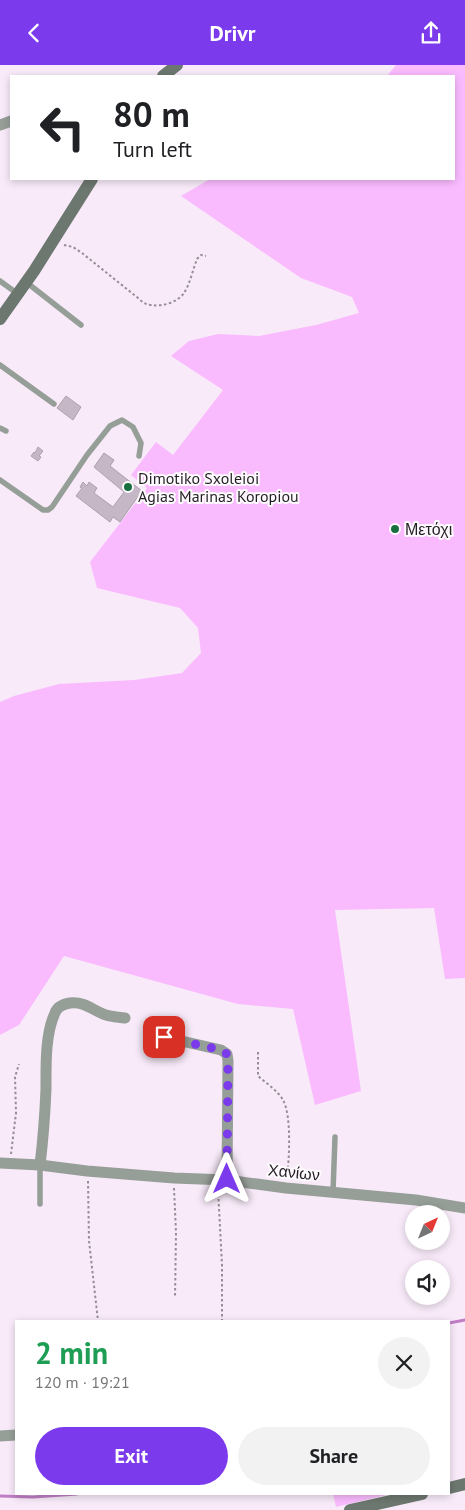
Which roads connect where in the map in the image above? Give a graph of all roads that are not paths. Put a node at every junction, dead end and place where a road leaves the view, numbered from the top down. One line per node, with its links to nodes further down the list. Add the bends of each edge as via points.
1 (177, 65): 2 (street)
2 (163, 75)
3 (91, 180): 5 (street)
4 (0, 281): 6 (lane)
5 (26, 282): 6 (street); 8 (lane)
6 (18, 293): 7 (street)
7 (0, 319)
8 (81, 325)
9 (0, 365): 10 (lane)
10 (54, 404)
11 (139, 456): 12 (lane, via 141,443 133,427 122,420 110,426 48,510 43,510)
12 (0, 480)
13 (125, 1018): 17 (street, via 105,1015 75,1003 63,1005 55,1012 47,1057)
14 (164, 1037): 18 (street, via 227,1054)
15 (336, 1137): 19 (lane)
16 (5, 1163): 17 (street, Χανίων)
17 (40, 1165): 18 (street, Χανίων, via 174,1178); 20 (lane)
18 (222, 1179): 19 (street, Χανίων)
19 (333, 1192): 21 (street, Χανίων)
20 (40, 1204)
21 (465, 1207)
22 (15, 1435): 23 (street)
23 (0, 1436)
24 (465, 1484): 25 (street)
25 (450, 1488)
26 (418, 1495): 27 (street)
27 (350, 1510)

